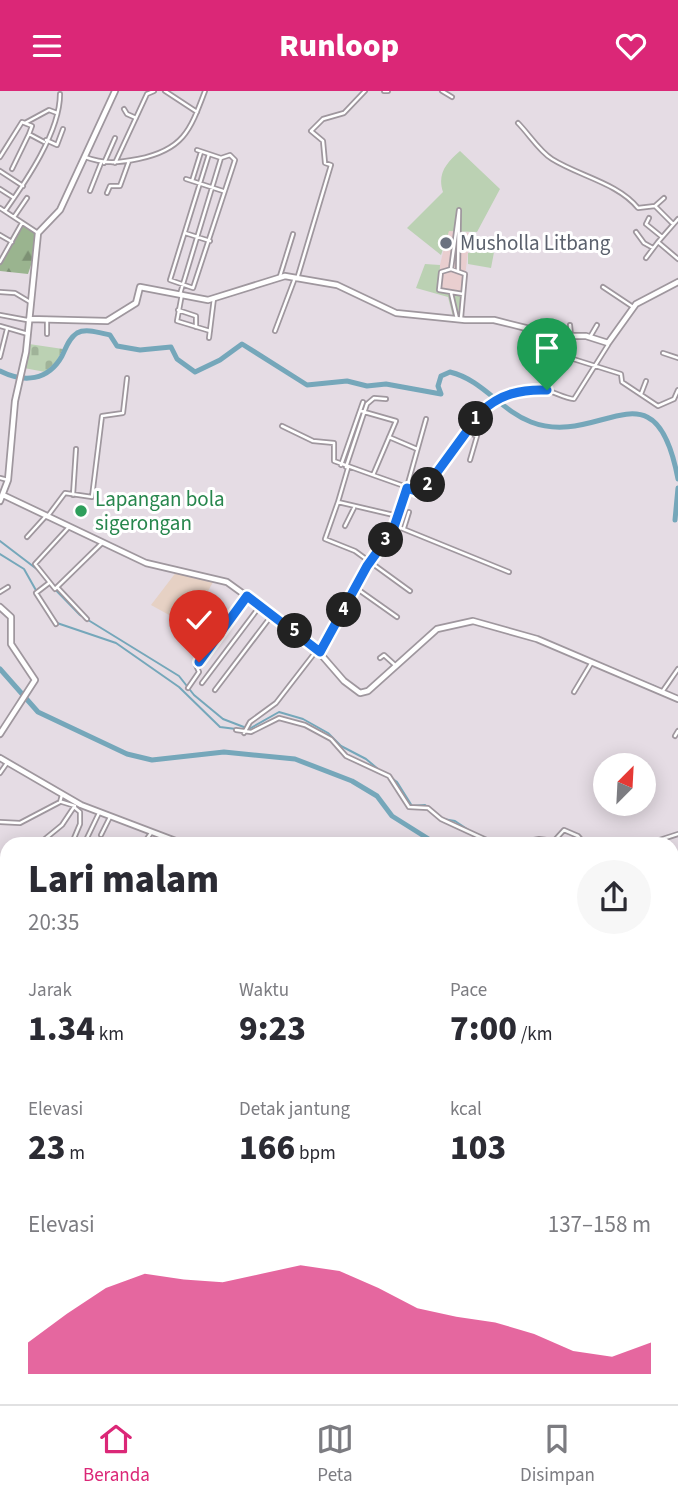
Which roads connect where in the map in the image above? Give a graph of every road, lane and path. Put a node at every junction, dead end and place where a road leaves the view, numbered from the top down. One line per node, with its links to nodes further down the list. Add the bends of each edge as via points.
1 (115, 91): 23 (street)
2 (153, 91): 14 (street)
3 (165, 91): 9 (street)
4 (174, 91): 9 (street)
5 (205, 91): 12 (street)
6 (365, 91): 70 (street, via 344,113 323,118 311,131 323,141 325,163 331,166)
7 (442, 91): 10 (street)
8 (60, 94): 13 (street)
9 (172, 96): 12 (street)
10 (452, 97)
11 (124, 109): 14 (street)
12 (197, 112): 25 (street, via 190,129 170,149)
13 (57, 113): 15 (street, via 49,110); 20 (street)
14 (136, 118): 27 (street)
15 (25, 123): 18 (street, via 32,126); 22 (street)
16 (518, 123): 42 (street, via 552,159 632,199 638,208)
17 (63, 129): 20 (street, via 57,145)
18 (29, 134): 20 (street); 28 (street)
19 (115, 138): 26 (street)
20 (46, 141): 33 (street)
21 (208, 154): 24 (street); 31 (street, via 199,151); 32 (street)
22 (0, 156)
23 (84, 156): 26 (street); 51 (street, via 58,212)
24 (221, 158): 34 (street); 37 (street, via 230,155 234,159)
25 (129, 161): 27 (street); 38 (street, via 120,186 109,186)
26 (102, 163): 27 (street); 36 (street)
27 (115, 163)
28 (12, 169)
29 (0, 171): 33 (street)
30 (186, 179): 31 (street)
31 (192, 181): 32 (street)
32 (200, 183): 34 (street); 52 (street)
33 (23, 186): 39 (street)
34 (212, 187): 37 (street); 56 (street)
35 (0, 189): 39 (street)
36 (90, 191)
37 (225, 191): 59 (street)
38 (107, 193)
39 (14, 198): 44 (street)
40 (27, 198): 45 (street)
41 (664, 198): 42 (street)
42 (655, 206): 49 (street)
43 (0, 208): 44 (street)
44 (5, 211): 45 (street)
45 (14, 217): 48 (street)
46 (649, 218): 57 (street, via 646,223)
47 (678, 219): 49 (street)
48 (23, 223): 51 (street); 58 (street)
49 (673, 224): 57 (street)
50 (636, 232): 61 (street)
51 (38, 233): 79 (street)
52 (185, 233): 56 (street); 72 (street, via 170,280)
53 (458, 233): 53 (street, via 459,210); 66 (street)
54 (293, 234): 69 (street)
55 (0, 235): 58 (street)
56 (197, 237): 59 (street); 72 (street)
57 (662, 237): 60 (street)
58 (12, 241): 62 (street)
59 (210, 241): 72 (street, via 195,287)
60 (658, 242): 61 (street); 64 (street)
61 (653, 248): 63 (street)
62 (1, 256): 65 (street)
63 (646, 258)
64 (678, 259)
65 (0, 262)
66 (455, 265): 67 (street); 68 (street)
67 (451, 269): 68 (street); 75 (street, via 441,272 439,289)
68 (458, 270): 77 (street, via 465,274)
69 (280, 276): 70 (street); 78 (street)
70 (296, 278): 85 (street, via 337,285 393,312); 93 (street)
71 (678, 282): 80 (street)
72 (182, 285): 76 (street)
73 (603, 287): 80 (street)
74 (0, 292): 79 (street, via 14,292)
75 (451, 293): 77 (street); 85 (street)
76 (181, 294): 78 (street); 81 (street); 83 (street, via 141,287 136,303 111,320)
77 (463, 294): 85 (street)
78 (214, 298): 92 (street)
79 (30, 302): 84 (street)
80 (634, 307): 99 (street)
81 (178, 310): 89 (street, via 196,316); 89 (street, via 177,321)
82 (0, 315): 84 (street)
83 (47, 319): 84 (street); 95 (street)
84 (29, 320): 94 (street)
85 (459, 320): 90 (street, via 494,320)
86 (570, 325): 96 (street)
87 (597, 325): 97 (street)
88 (0, 326): 91 (street)
89 (196, 327): 92 (street)
90 (530, 328): 96 (street); 104 (street, via 523,347)
91 (7, 329): 94 (street); 101 (street)
92 (210, 331): 98 (street)
93 (275, 331)
94 (28, 334): 124 (street)
95 (47, 334)
96 (571, 335): 97 (street)
97 (590, 337): 99 (street)
98 (209, 338)
99 (609, 343): 105 (street)
100 (663, 353): 103 (street)
101 (0, 357)
102 (570, 358): 105 (street)
103 (678, 358)
104 (560, 365)
105 (593, 366): 109 (street, via 621,374 623,383); 115 (street, via 574,399 537,389 508,393 481,412)
106 (127, 378): 127 (street, via 123,413 102,417 92,497)
107 (646, 381): 109 (street)
108 (678, 390): 109 (street, via 660,407)
109 (642, 394)
110 (386, 399): 112 (street, via 372,399)
111 (363, 402): 112 (street)
112 (363, 412): 116 (street, via 395,420); 120 (street); 121 (street)
113 (426, 419): 118 (street)
114 (282, 426): 120 (street, via 313,441 334,443 334,461)
115 (466, 432): 119 (street, via 477,436); 126 (street, via 423,491)
116 (389, 437): 118 (street); 122 (street)
117 (76, 449): 127 (street)
118 (417, 449): 126 (street)
119 (470, 460)
120 (341, 465): 121 (street)
121 (347, 468): 122 (street); 129 (street)
122 (373, 475): 126 (street)
123 (0, 478): 124 (street)
124 (8, 480): 125 (street)
125 (3, 488): 128 (street)
126 (407, 488): 132 (street)
127 (73, 495): 133 (street, via 64,493)
128 (1, 498): 133 (street)
129 (338, 502): 130 (street); 140 (street, via 325,540)
130 (354, 508): 132 (street); 134 (street)
131 (409, 512): 137 (street)
132 (398, 516): 135 (street)
133 (46, 517): 136 (street); 138 (street)
134 (345, 526)
135 (396, 526): 137 (street); 140 (street)
136 (68, 528): 139 (street); 142 (street, via 35,561)
137 (404, 528): 141 (street)
138 (27, 537)
139 (102, 543): 144 (street); 148 (street, via 150,564 222,579)
140 (371, 562): 145 (street); 146 (street)
141 (509, 572)
142 (49, 583): 144 (street); 154 (street, via 37,592)
143 (8, 587): 147 (street)
144 (58, 588): 153 (street)
145 (356, 588): 152 (street); 155 (street)
146 (410, 591)
147 (0, 592)
148 (247, 596): 149 (street); 161 (street, via 196,665 199,671)
149 (260, 606): 151 (street); 160 (street)
150 (0, 607): 169 (street, via 11,617 13,649 35,678)
151 (272, 615): 155 (street); 162 (street)
152 (397, 617)
153 (87, 619)
154 (56, 624)
155 (319, 651): 158 (street, via 361,694); 168 (street)
156 (380, 658): 158 (street, via 384,655)
157 (592, 662): 158 (street, via 537,639 471,621 437,629); 163 (street); 164 (street)
158 (395, 665)
159 (678, 669): 164 (street)
160 (202, 683)
161 (188, 688)
162 (215, 690)
163 (574, 692)
164 (662, 692): 165 (street)
165 (678, 699)
166 (236, 730): 168 (street)
167 (678, 731): 170 (street)
168 (244, 733): 186 (street, via 279,718 305,725 331,739 346,756 389,776 409,807 428,808)
169 (0, 734)
170 (675, 736)
171 (0, 758): 172 (street)
172 (7, 763): 173 (street); 174 (street)
173 (0, 773)
174 (62, 798): 175 (street); 178 (street, via 19,823)
175 (75, 805): 176 (street); 181 (street); 182 (street, via 80,822)
176 (99, 813): 177 (street); 183 (street)
177 (110, 817): 179 (street); 180 (street)
178 (0, 822)
179 (151, 833): 184 (street); 185 (street)
180 (101, 835)
181 (47, 837)
182 (74, 837)
183 (87, 837)
184 (148, 837)
185 (163, 837)
186 (480, 837)
187 (556, 837): 188 (street, via 564,830)
188 (579, 837)

